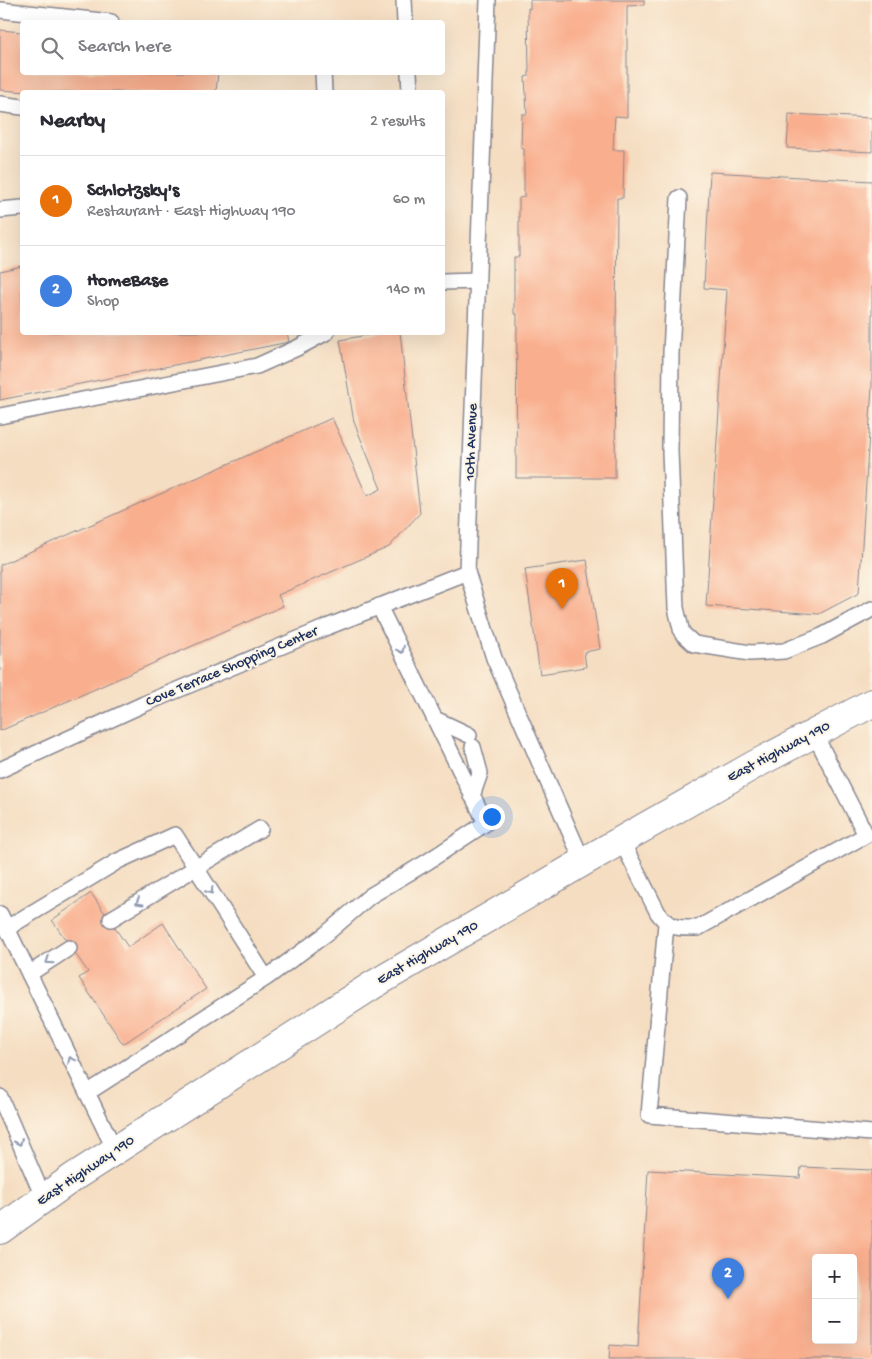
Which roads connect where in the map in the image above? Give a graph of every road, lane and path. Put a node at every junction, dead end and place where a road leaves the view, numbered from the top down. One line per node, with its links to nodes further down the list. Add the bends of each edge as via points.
1 (404, 0): 5 (lane)
2 (488, 0): 15 (lane, 10th Avenue)
3 (0, 10): 4 (lane)
4 (92, 20)
5 (405, 20)
6 (324, 75): 8 (lane)
7 (409, 75): 9 (lane)
8 (324, 90)
9 (410, 90)
10 (0, 104): 11 (lane)
11 (20, 107)
12 (679, 198): 21 (lane, via 670,451 676,608 682,633 694,644 750,653 784,651)
13 (20, 208): 14 (lane)
14 (0, 210)
15 (478, 281): 16 (lane); 19 (lane, 10th Avenue)
16 (445, 282)
17 (321, 335): 18 (lane, via 257,366)
18 (0, 416)
19 (467, 572): 20 (lane, Cove Terrace Shopping Center); 30 (lane, 10th Avenue, via 494,658)
20 (379, 606): 23 (lane, one-way to 23); 25 (lane, Cove Terrace Shopping Center, via 144,704)
21 (872, 610)
22 (872, 703): 24 (main road, East Highway 190)
23 (435, 719): 26 (lane); 26 (lane, via 471,741 480,773)
24 (814, 733): 28 (lane); 29 (main road, East Highway 190)
25 (0, 770)
26 (472, 796): 38 (lane, via 486,823 370,896 326,934)
27 (260, 829): 31 (lane)
28 (869, 834): 34 (lane, via 698,928)
29 (621, 840): 30 (main road, East Highway 190); 34 (lane)
30 (583, 862): 42 (main road, East Highway 190, via 373,985)
31 (196, 867): 33 (lane, one-way to 33); 35 (lane, via 175,835 118,861); 38 (lane, one-way to 38)
32 (0, 914): 35 (lane)
33 (111, 919)
34 (666, 924): 41 (lane, via 650,1115)
35 (7, 928): 37 (lane)
36 (69, 948): 37 (lane, one-way to 37)
37 (29, 974): 39 (lane, one-way to 37)
38 (266, 978): 39 (lane)
39 (87, 1093): 42 (lane)
40 (0, 1098): 43 (lane, one-way to 43)
41 (872, 1133)
42 (115, 1150): 43 (main road, East Highway 190)
43 (44, 1198): 44 (main road, East Highway 190)
44 (0, 1230)

